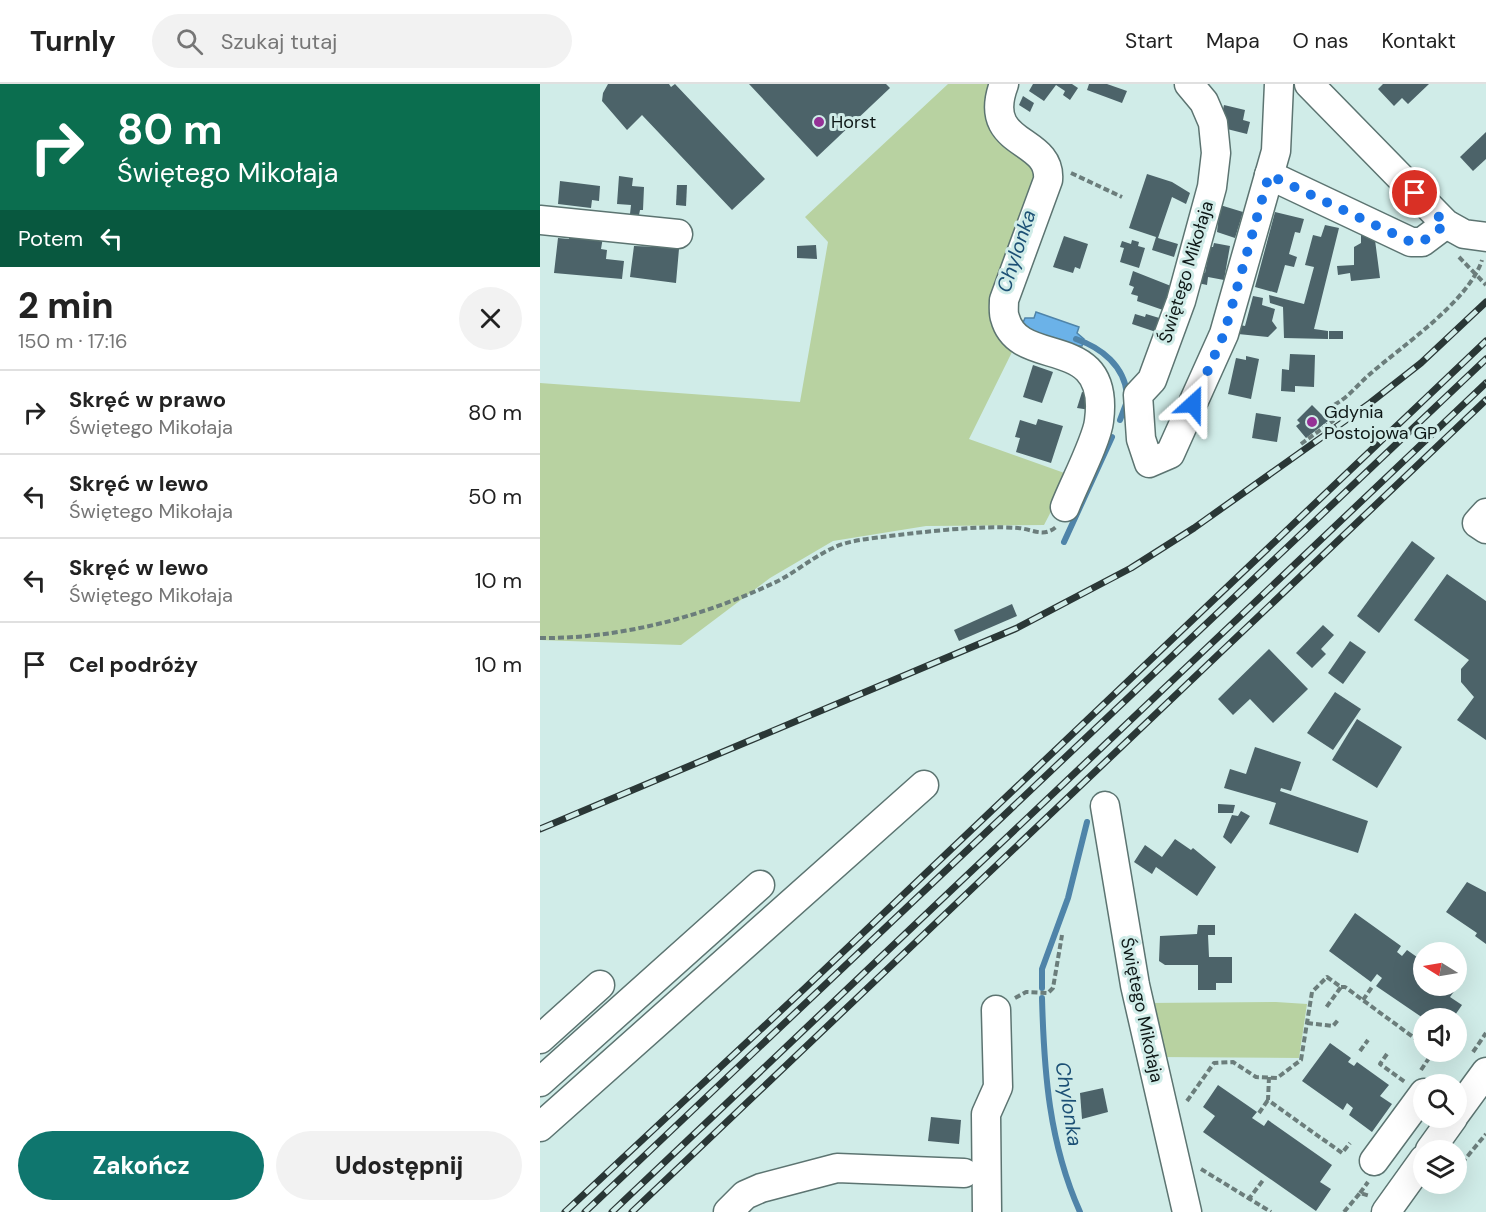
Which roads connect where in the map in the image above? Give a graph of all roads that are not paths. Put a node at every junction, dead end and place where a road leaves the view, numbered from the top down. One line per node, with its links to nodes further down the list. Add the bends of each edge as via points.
1 (1004, 84): 10 (street, via 997,110 1000,121 1046,162 1049,171 1004,300 1004,318 1012,332 1023,340 1092,372)
2 (1190, 84): 11 (street, Świętego Mikołaja, via 1213,123 1216,153 1212,187 1181,301 1152,380 1138,395)
3 (1279, 84): 5 (street, Świętego Mikołaja, via 1277,141)
4 (1309, 84): 7 (street)
5 (1269, 175): 7 (street, via 1411,242 1422,242); 11 (street, Świętego Mikołaja, via 1224,334 1170,454 1149,463)
6 (540, 220): 8 (street)
7 (1446, 224): 9 (street, via 1464,234)
8 (678, 234)
9 (1486, 237)
10 (1099, 422): 11 (street); 12 (street)
11 (1141, 439)
12 (1065, 507)
13 (1486, 513): 14 (street, via 1477,523)
14 (1486, 529)
15 (924, 785): 26 (street)
16 (1105, 806): 34 (street, Świętego Mikołaja, via 1135,985)
17 (760, 885): 22 (street)
18 (600, 985): 20 (street)
19 (996, 1010): 33 (street, via 998,1087 986,1114)
20 (540, 1039)
21 (1486, 1072): 23 (street)
22 (540, 1082)
23 (1467, 1098)
24 (1413, 1108): 25 (street)
25 (1405, 1119): 27 (street); 30 (street)
26 (540, 1127)
27 (1422, 1140)
28 (1413, 1168): 31 (street)
29 (964, 1173): 32 (street, via 837,1168 761,1188 745,1195)
30 (1370, 1173)
31 (1378, 1204)
32 (728, 1212)
33 (987, 1212)
34 (1187, 1212)

